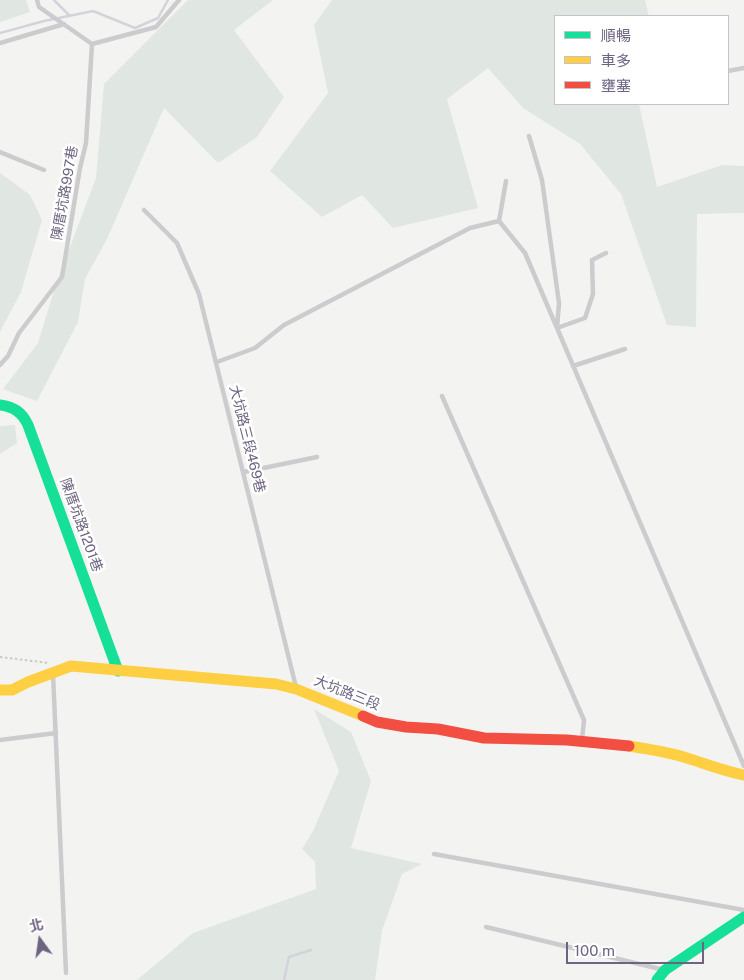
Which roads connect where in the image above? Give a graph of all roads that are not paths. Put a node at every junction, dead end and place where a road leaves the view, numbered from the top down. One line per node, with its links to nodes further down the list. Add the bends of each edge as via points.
1 (37, 0): 3 (lane, via 39,7)
2 (179, 0): 5 (lane, via 156,28)
3 (62, 23): 4 (lane); 5 (lane)
4 (0, 43)
5 (92, 44): 18 (lane, 陳厝坑路997巷, via 86,142 62,277)
6 (744, 68): 7 (lane)
7 (729, 71)
8 (529, 136): 15 (lane, via 542,180 559,303)
9 (0, 152): 10 (lane)
10 (44, 170)
11 (506, 181): 13 (lane)
12 (144, 210): 17 (lane, 大坑路三段469巷, via 177,243 199,294)
13 (499, 222): 15 (lane, via 525,254); 17 (lane, via 470,228 284,325 255,348)
14 (606, 253): 15 (lane, via 592,260 592,294 585,318)
15 (557, 328): 19 (lane)
16 (625, 349): 19 (lane)
17 (217, 362): 23 (lane, 大坑路三段469巷)
18 (0, 365)
19 (573, 366): 31 (lane)
20 (442, 396): 30 (lane, via 584,720)
21 (0, 406): 25 (street, 陳厝坑路1201巷, via 9,405 20,411 28,424)
22 (317, 457): 23 (lane)
23 (244, 472): 26 (lane, 大坑路三段469巷)
24 (53, 668): 25 (street, 大坑路三段, via 71,666); 27 (street, 大坑路三段, via 12,690); 28 (lane)
25 (118, 670): 26 (street, 大坑路三段, via 276,684)
26 (296, 689): 30 (street, 大坑路三段, via 376,722 484,738)
27 (0, 690)
28 (56, 733): 29 (lane); 38 (lane)
29 (0, 740)
30 (582, 741): 32 (street, 大坑路三段, via 654,749)
31 (744, 766)
32 (744, 775)
33 (434, 854): 34 (lane)
34 (744, 910)
35 (744, 917): 37 (street)
36 (486, 927): 37 (lane)
37 (665, 970): 39 (street)
38 (66, 973)
39 (657, 980)

